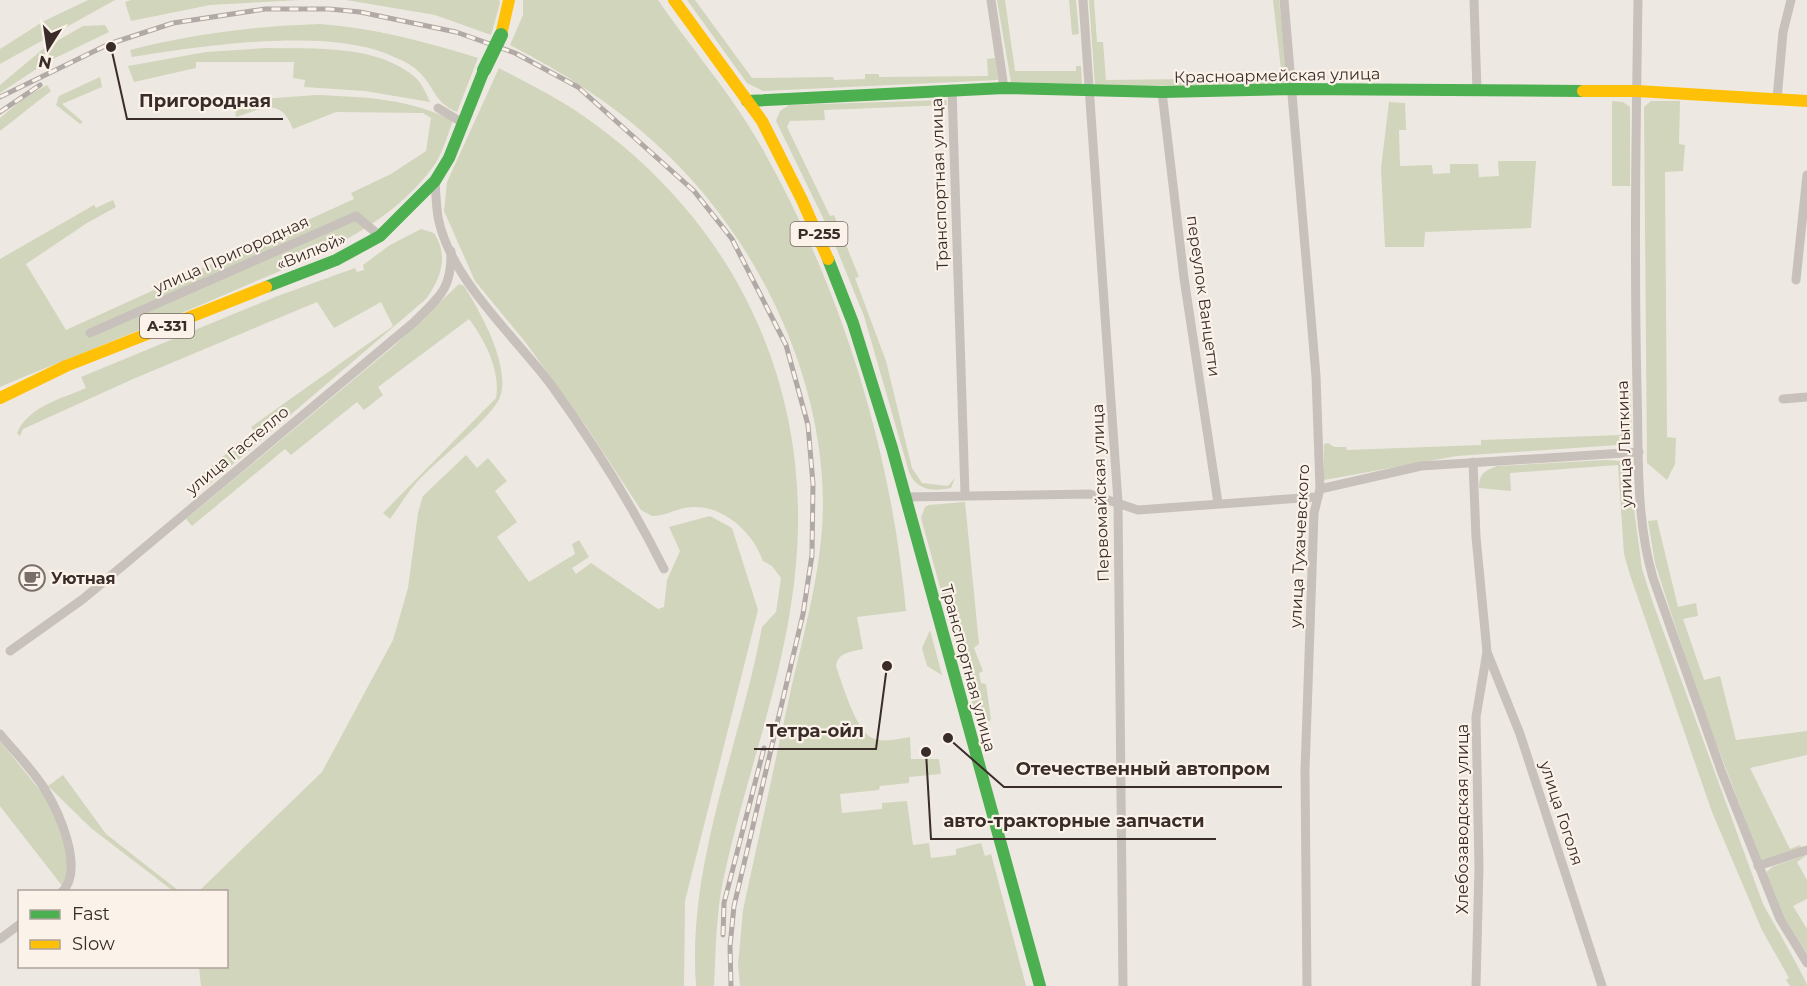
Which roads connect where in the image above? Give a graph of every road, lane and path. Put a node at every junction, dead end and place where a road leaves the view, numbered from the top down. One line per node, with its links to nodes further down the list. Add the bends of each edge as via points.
1 (509, 0): 20 (main road, «Вилюй» / А-331, bridge, via 501,35)
2 (674, 0): 17 (main road, Р-255)
3 (991, 0): 10 (street)
4 (1083, 0): 12 (street, Первомайская улица)
5 (1284, 0): 11 (street, улица Тухачевского)
6 (1474, 0): 14 (street)
7 (1638, 0): 15 (street, улица Лыткина)
8 (1791, 0): 16 (street, via 1783,32)
9 (952, 88): 10 (main road, Красноармейская улица); 17 (main road, Красноармейская улица); 33 (street, Транспортная улица)
10 (1004, 88): 12 (main road, Красноармейская улица)
11 (1294, 89): 13 (main road, Красноармейская улица); 14 (main road, Красноармейская улица); 32 (street, улица Тухачевского, via 1316,376)
12 (1089, 91): 13 (main road, Красноармейская улица); 35 (street, Первомайская улица)
13 (1162, 92): 36 (street, переулок Ванцетти)
14 (1477, 92): 15 (main road, Красноармейская улица)
15 (1637, 92): 16 (main road, Красноармейская улица); 30 (street, улица Лыткина, via 1634,247)
16 (1777, 99): 18 (main road, Красноармейская улица)
17 (747, 101): 34 (main road, Р-255, via 786,166 842,287 885,418)
18 (1807, 101)
19 (438, 108): 20 (street)
20 (463, 123): 22 (main road, «Вилюй» / А-331)
21 (1807, 175): 25 (street)
22 (435, 181): 23 (main road, «Вилюй» / А-331); 24 (street, via 439,219)
23 (380, 236): 26 (street, улица Пригородная, via 356,216); 28 (main road, «Вилюй» / А-331, via 336,260 66,366)
24 (451, 251): 37 (street, via 481,302 551,384 588,438); 38 (street, улица Гастелло, via 450,280 413,323 83,599)
25 (1796, 280)
26 (90, 333)
27 (1807, 397): 29 (street)
28 (0, 398)
29 (1783, 399)
30 (1639, 452): 31 (street); 42 (street, улица Лыткина, via 1639,490 1649,564)
31 (1473, 462): 32 (street, via 1397,470); 39 (street)
32 (1318, 493): 36 (street); 49 (street, улица Тухачевского, via 1305,771)
33 (965, 495): 34 (street); 35 (street, via 1090,494)
34 (904, 496): 47 (main road, Транспортная улица / Р-255)
35 (1118, 502): 36 (street, via 1138,510); 48 (street, Первомайская улица)
36 (1218, 503)
37 (664, 569)
38 (10, 651)
39 (1487, 652): 50 (street, Хлебозаводская улица, via 1476,717); 51 (street, улица Гоголя, via 1520,734)
40 (0, 734): 43 (street, via 44,788 69,846 71,878)
41 (1807, 850): 42 (street)
42 (1758, 866): 46 (street, улица Лыткина, via 1780,919)
43 (63, 890)
44 (18, 926): 45 (street)
45 (0, 939)
46 (1807, 963)
47 (1040, 986)
48 (1123, 986)
49 (1307, 986)
50 (1476, 986)
51 (1602, 986)

